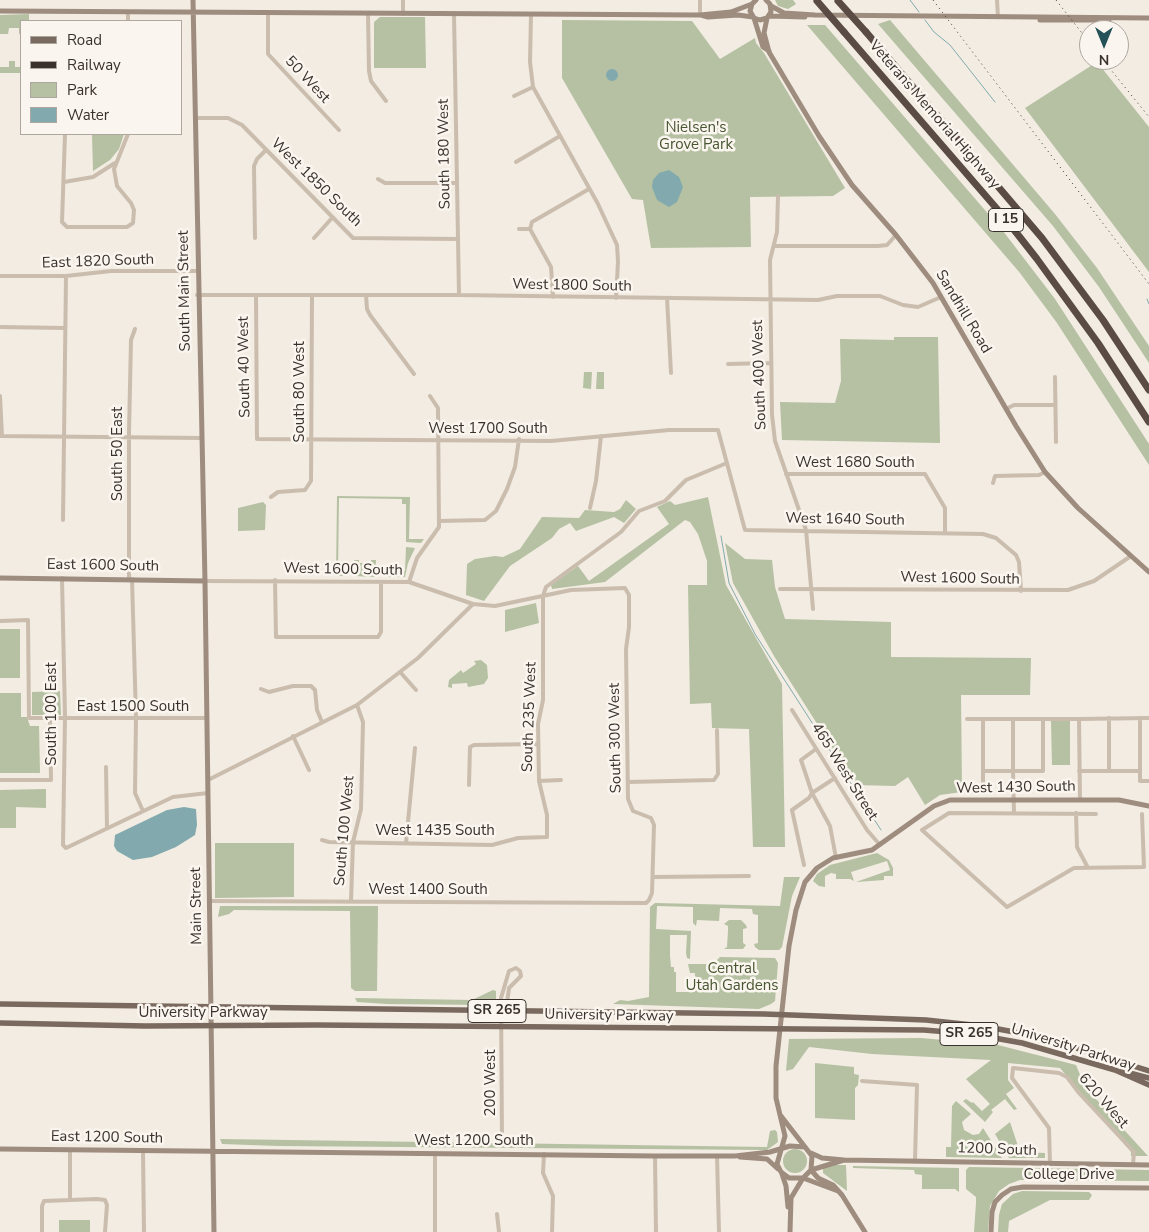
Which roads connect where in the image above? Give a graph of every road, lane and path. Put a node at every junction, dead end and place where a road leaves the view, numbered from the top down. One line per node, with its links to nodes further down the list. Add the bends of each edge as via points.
1 (193, 0): 11 (street, South Main Street)
2 (403, 0): 15 (street)
3 (700, 0): 18 (street)
4 (766, 0): 9 (street)
5 (816, 0): 76 (highway, Veterans Memorial Highway / I 15, bridge, via 1032,252)
6 (838, 0): 71 (highway, Veterans Memorial Highway / I 15, bridge, via 1042,238 1103,320)
7 (997, 0): 22 (street)
8 (754, 2): 18 (street, via 731,12); 20 (street, Sandhill Road, via 750,11)
9 (771, 6): 19 (street, via 782,12); 21 (street, Sandhill Road)
10 (0, 11): 13 (street)
11 (193, 12): 12 (street); 13 (street); 29 (street, South Main Street)
12 (268, 12): 14 (street); 30 (street, 50 West, via 268,54)
13 (128, 13): 24 (street)
14 (368, 14): 15 (street); 28 (street, via 371,81)
15 (403, 14): 16 (street)
16 (454, 14): 17 (street); 39 (street, South 180 West)
17 (531, 14): 18 (street); 26 (street)
18 (700, 15): 20 (street, via 708,18)
19 (815, 16): 21 (street); 22 (street)
20 (754, 17): 21 (street, via 760,20); 25 (street, Sandhill Road, via 763,47)
21 (768, 17): 25 (street, Sandhill Road, via 764,33)
22 (998, 17): 23 (street, via 1100,21)
23 (1149, 18)
24 (128, 20)
25 (769, 52): 45 (street, Sandhill Road, via 852,185)
26 (533, 87): 27 (street); 33 (street)
27 (514, 96)
28 (386, 101)
29 (195, 118): 34 (street, West 1850 South, via 228,118 242,125); 50 (street, South Main Street)
30 (339, 130)
31 (65, 135): 38 (street)
32 (128, 135): 36 (street)
33 (560, 136): 35 (street); 40 (street)
34 (266, 150): 42 (street, West 1850 South); 46 (street, via 254,166)
35 (516, 162)
36 (115, 163): 38 (street, via 93,177); 38 (street, via 117,186 134,210 131,226 66,227 63,223)
37 (378, 179): 39 (street, via 385,183)
38 (64, 182)
39 (457, 183): 48 (street, South 180 West)
40 (589, 189): 44 (street, via 532,222); 60 (street, via 617,246)
41 (778, 196): 49 (street, South 400 West, via 778,232)
42 (332, 218): 47 (street); 48 (street, West 1850 South, via 354,238)
43 (519, 229): 44 (street)
44 (530, 229): 58 (street, via 551,267)
45 (896, 235): 49 (street, via 887,244 878,246); 59 (street, Sandhill Road, via 926,272)
46 (255, 238)
47 (314, 238)
48 (458, 239): 57 (street, South 180 West)
49 (774, 246): 62 (street, South 400 West, via 770,260)
50 (197, 271): 52 (street, East 1820 South, via 111,271); 53 (street, South Main Street)
51 (0, 276): 52 (street, East 1820 South)
52 (66, 276): 64 (street)
53 (197, 295): 54 (street, West 1800 South); 81 (street, South Main Street)
54 (256, 295): 55 (street, West 1800 South); 83 (street, South 40 West)
55 (312, 295): 56 (street, West 1800 South); 84 (street, South 80 West)
56 (366, 295): 57 (street, West 1800 South); 69 (street, via 370,315)
57 (459, 295): 58 (street, West 1800 South)
58 (554, 297): 60 (street, West 1800 South)
59 (941, 297): 62 (street, West 1800 South, via 918,307 902,305 880,296 837,296 818,300); 75 (street, Sandhill Road)
60 (616, 298): 61 (street, West 1800 South)
61 (667, 298): 62 (street, West 1800 South); 68 (street)
62 (770, 298): 66 (street, South 400 West)
63 (0, 327): 64 (street)
64 (66, 328): 78 (street)
65 (135, 329): 79 (street, South 50 East, via 131,340)
66 (771, 363): 67 (street); 89 (street, South 400 West, via 775,441)
67 (728, 364)
68 (671, 373)
69 (414, 374)
70 (1055, 377): 74 (street)
71 (1149, 390)
72 (0, 396): 77 (street)
73 (430, 396): 85 (street, via 438,408)
74 (1055, 405): 75 (street, via 1014,405); 86 (street)
75 (1006, 409): 88 (street, Sandhill Road)
76 (1149, 422)
77 (1, 436): 78 (street)
78 (65, 436): 79 (street); 93 (street)
79 (129, 436): 81 (street); 101 (street, South 50 East)
80 (601, 436): 82 (street, West 1700 South, via 551,441); 87 (street, West 1700 South, via 669,430 718,430); 92 (street)
81 (202, 438): 103 (street, South Main Street)
82 (520, 439): 85 (street, West 1700 South); 94 (street, via 508,489 496,511 485,520)
83 (257, 440): 84 (street, West 1700 South)
84 (311, 440): 85 (street, West 1700 South); 91 (street, South 80 West, via 311,481 308,488 278,492)
85 (438, 440): 94 (street)
86 (1056, 442)
87 (727, 463): 95 (street, West 1640 South, via 745,530); 110 (street, via 686,480 665,501 639,511 613,539 546,587)
88 (1046, 472): 90 (street, via 995,476); 97 (street, Sandhill Road, via 1078,508)
89 (786, 474): 95 (street, South 400 West); 96 (street, West 1680 South, via 924,474 945,508)
90 (992, 483)
91 (271, 497)
92 (590, 508)
93 (64, 520)
94 (439, 521): 105 (street, via 439,528 416,558)
95 (806, 530): 96 (street, West 1640 South); 107 (street, South 400 West)
96 (945, 533): 109 (street, West 1640 South, via 983,534 996,538 1016,555)
97 (1131, 556): 98 (street, Sandhill Road); 109 (street, West 1600 South, via 1094,581 1068,590)
98 (1149, 572)
99 (0, 578): 100 (street, East 1600 South)
100 (62, 578): 101 (street, East 1600 South); 120 (street, South 100 East)
101 (130, 579): 103 (street, East 1600 South); 121 (street, South 50 East)
102 (275, 580): 103 (street, West 1600 South); 104 (street, West 1600 South); 104 (street, via 276,637 379,636)
103 (205, 581): 122 (street, Main Street)
104 (381, 582): 105 (street, West 1600 South)
105 (409, 582): 111 (street, West 1600 South)
106 (625, 588): 110 (street, West 1600 South, via 580,589); 150 (street, South 300 West, via 629,595 630,627 626,649)
107 (810, 588): 108 (street, West 1600 South); 109 (street, West 1600 South); 112 (street, South 400 West)
108 (780, 589)
109 (1021, 591)
110 (543, 596): 111 (street, West 1600 South, via 504,605); 134 (street, South 235 West, via 543,700)
111 (472, 604): 114 (street)
112 (813, 608)
113 (0, 621): 119 (street, East 1500 South, via 28,620 29,718)
114 (401, 673): 116 (street); 117 (street)
115 (261, 689): 131 (street, via 269,692 293,686 311,686 315,690)
116 (416, 690)
117 (357, 704): 131 (street); 166 (street, South 100 West, via 364,722 361,809)
118 (792, 710): 136 (street, 465 West Street)
119 (50, 718): 120 (street, East 1500 South); 145 (street, via 50,780)
120 (65, 718): 121 (street, East 1500 South); 163 (street, South 100 East, via 62,845 66,848)
121 (136, 718): 122 (street, East 1500 South); 158 (street, South 50 East, via 135,793)
122 (207, 718): 146 (street, Main Street)
123 (1109, 718): 124 (street); 130 (street); 142 (street)
124 (1140, 718): 125 (street); 143 (street)
125 (1149, 718)
126 (967, 719): 127 (street)
127 (983, 719): 128 (street); 139 (street)
128 (1013, 719): 129 (street); 140 (street)
129 (1043, 719): 130 (street); 140 (street, via 1044,771)
130 (1079, 719): 141 (street)
131 (322, 722): 133 (street)
132 (717, 730): 150 (street, via 718,774 712,780)
133 (294, 736): 138 (street); 146 (street)
134 (538, 744): 148 (street, South 235 West); 151 (street, via 470,747)
135 (415, 748): 169 (street)
136 (816, 749): 144 (street, 465 West Street); 154 (street, via 801,760)
137 (106, 767): 163 (street)
138 (309, 770)
139 (983, 770): 140 (street); 152 (street)
140 (1013, 771): 155 (street)
141 (1079, 771): 142 (street); 156 (street)
142 (1109, 771): 143 (street)
143 (1140, 771): 149 (street, via 1140,781)
144 (835, 778): 154 (street); 170 (street, 465 West Street)
145 (0, 780)
146 (208, 780): 153 (street, Main Street)
147 (561, 780): 148 (street)
148 (539, 781): 164 (street, South 235 West, via 547,815)
149 (1149, 781)
150 (628, 782): 175 (street, South 300 West, via 630,807 653,821)
151 (469, 785)
152 (984, 785)
153 (208, 793): 158 (street, via 173,797); 176 (street, Main Street)
154 (812, 794): 171 (street, via 830,826); 172 (street, via 792,810)
155 (1013, 799): 156 (street, West 1430 South); 159 (street); 170 (street, West 1430 South, via 963,799 941,803)
156 (1080, 800): 157 (street, West 1430 South, via 1119,800)
157 (1149, 806)
158 (143, 810): 163 (street)
159 (1014, 813): 160 (street); 173 (street, via 949,813 922,830 1008,907 1074,868)
160 (1076, 813): 161 (street); 173 (street, via 1078,847)
161 (1096, 814)
162 (1142, 814): 167 (street)
163 (108, 828)
164 (547, 837): 169 (street, West 1435 South, via 518,838 492,845)
165 (322, 840): 166 (street, West 1435 South)
166 (353, 842): 169 (street, West 1435 South); 177 (street, South 100 West)
167 (1143, 842): 168 (street); 173 (street, via 1144,867)
168 (1149, 842)
169 (406, 844)
170 (880, 845): 171 (street, West 1430 South, via 863,853)
171 (836, 858): 182 (street, West 1430 South, via 812,873 800,893 789,946)
172 (804, 864)
173 (1087, 866)
174 (749, 876): 175 (street)
175 (653, 877): 178 (street, South 300 West, via 652,894)
176 (209, 901): 177 (street, West 1400 South); 180 (street, Main Street)
177 (351, 901): 178 (street, West 1400 South)
178 (646, 903)
179 (0, 1004): 180 (main road, University Parkway / SR 265)
180 (211, 1006): 181 (main road, University Parkway / SR 265); 184 (street, Main Street)
181 (502, 1011): 181 (street, via 509,988 521,976 516,968 509,971 502,988); 182 (main road, University Parkway / SR 265); 185 (street, 200 West)
182 (783, 1015): 186 (street); 188 (main road, University Parkway / SR 265, via 926,1020 989,1027 1041,1037)
183 (0, 1022): 184 (main road, University Parkway / SR 265)
184 (211, 1025): 185 (main road, University Parkway / SR 265); 199 (street, Main Street)
185 (502, 1027): 186 (main road, University Parkway / SR 265); 193 (street, 200 West)
186 (782, 1031): 187 (main road, University Parkway / SR 265, via 924,1030 972,1034 1022,1043); 192 (street, via 776,1066 776,1093)
187 (1115, 1070): 189 (main road); 191 (main road, University Parkway / SR 265)
188 (1149, 1070)
189 (1149, 1078)
190 (862, 1081): 207 (street, via 917,1085)
191 (1149, 1085)
192 (781, 1116): 194 (street); 196 (street, via 785,1136)
193 (502, 1140)
194 (805, 1147): 196 (street); 201 (street)
195 (0, 1149): 197 (street, East 1200 South)
196 (781, 1149): 205 (street, West 1200 South); 211 (street, via 777,1160)
197 (70, 1150): 198 (street, East 1200 South); 216 (street)
198 (143, 1151): 199 (street, East 1200 South); 221 (street)
199 (213, 1151): 200 (street, West 1200 South); 222 (street, Main Street)
200 (435, 1153): 202 (street, West 1200 South); 223 (street)
201 (811, 1153): 206 (street, 1200 South, via 822,1158); 212 (street)
202 (544, 1154): 203 (street, West 1200 South); 225 (street, via 543,1173 553,1196)
203 (654, 1156): 204 (street, West 1200 South); 226 (street)
204 (717, 1156): 205 (street, West 1200 South); 227 (street)
205 (735, 1156): 211 (street, West 1200 South, via 766,1159)
206 (844, 1160): 207 (street, 1200 South); 212 (street, 1200 South)
207 (915, 1160): 208 (street, 1200 South)
208 (1050, 1164): 209 (street, 1200 South); 209 (street, 620 West, via 1049,1128 1012,1078 1013,1068 1068,1077 1134,1152)
209 (1133, 1165): 210 (street, 1200 South)
210 (1149, 1166)
211 (780, 1170): 213 (street, via 791,1178); 218 (street)
212 (811, 1170): 213 (street); 215 (street)
213 (802, 1178): 215 (street); 218 (street, via 792,1194)
214 (1149, 1188): 230 (street, College Drive, via 1011,1189 995,1202)
215 (838, 1191): 229 (street)
216 (70, 1199): 219 (street, via 44,1202); 220 (street, via 105,1200 108,1209)
217 (497, 1214): 224 (street)
218 (790, 1215): 228 (street)
219 (42, 1232)
220 (105, 1232)
221 (144, 1232)
222 (214, 1232)
223 (435, 1232)
224 (499, 1232)
225 (552, 1232)
226 (656, 1232)
227 (719, 1232)
228 (790, 1232)
229 (865, 1232)
230 (991, 1232)

